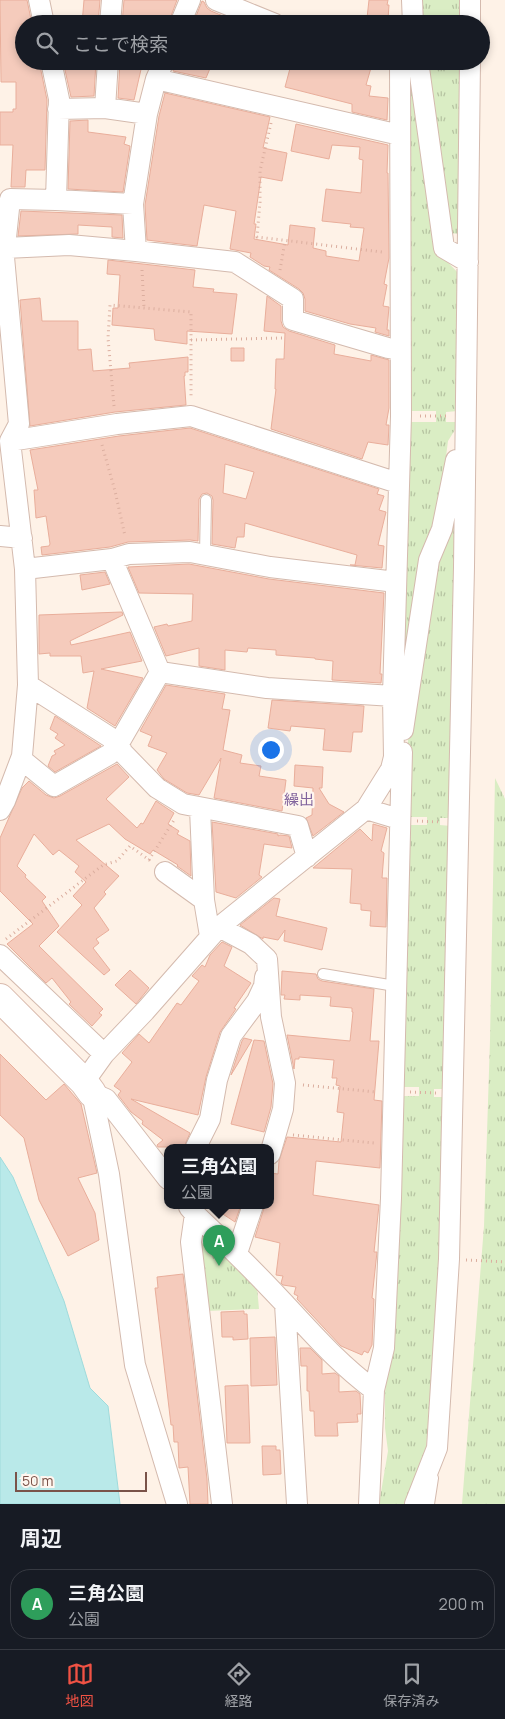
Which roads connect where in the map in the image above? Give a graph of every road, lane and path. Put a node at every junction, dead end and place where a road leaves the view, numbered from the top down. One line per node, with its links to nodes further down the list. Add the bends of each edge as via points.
1 (39, 0): 6 (street)
2 (112, 0): 7 (street)
3 (190, 0): 8 (street)
4 (216, 0): 9 (street)
5 (470, 0): 10 (street)
6 (42, 15)
7 (111, 15)
8 (184, 15)
9 (254, 15)
10 (470, 15)
11 (53, 70): 19 (street)
12 (107, 70): 18 (street)
13 (160, 70): 17 (street); 20 (street)
14 (400, 70): 21 (street)
15 (419, 70): 28 (street, via 444,248)
16 (470, 70): 28 (street)
17 (275, 107): 21 (street); 24 (path, via 260,171 257,238)
18 (105, 108): 19 (street); 20 (street)
19 (58, 109): 22 (street)
20 (147, 114): 23 (street)
21 (400, 135): 27 (street)
22 (56, 200): 23 (street); 26 (street, via 10,198)
23 (133, 204): 25 (street)
24 (285, 241): 27 (path); 29 (path)
25 (138, 251): 26 (street, via 69,246); 29 (street, via 235,262); 30 (path)
26 (3, 254): 39 (street, via 19,424)
27 (400, 254): 33 (street)
28 (468, 262): 40 (street)
29 (277, 289): 31 (street, via 293,299)
30 (144, 308): 32 (path, via 191,312); 37 (path, via 110,305 108,338)
31 (293, 320): 32 (path, via 282,338); 33 (street)
32 (191, 340): 34 (path)
33 (400, 350): 41 (street)
34 (191, 416): 37 (street); 41 (street)
35 (436, 416): 36 (path)
36 (446, 416)
37 (117, 424): 38 (street)
38 (97, 427): 39 (street); 46 (path, via 115,491)
39 (10, 441): 44 (street)
40 (465, 445): 52 (street, via 456,459 442,529 429,560); 87 (street)
41 (398, 483): 48 (street)
42 (206, 500): 45 (lane)
43 (0, 536): 44 (street)
44 (22, 538): 47 (street)
45 (205, 554): 46 (street); 48 (street, via 270,567)
46 (120, 556): 47 (street); 49 (street)
47 (25, 570): 50 (street)
48 (396, 582): 51 (street)
49 (160, 672): 51 (street, via 267,688); 53 (street)
50 (28, 685): 53 (street); 55 (street)
51 (393, 696): 54 (street)
52 (402, 736): 54 (street); 59 (street)
53 (119, 743): 55 (street, via 110,754 54,786); 56 (street, via 122,752 157,788)
54 (394, 757): 57 (street, via 391,769)
55 (21, 759): 58 (street)
56 (192, 807): 62 (street, via 298,826); 63 (path); 65 (street)
57 (366, 809): 59 (street); 62 (street)
58 (0, 810)
59 (399, 819): 71 (street)
60 (427, 822): 61 (path)
61 (439, 822)
62 (307, 858): 66 (street)
63 (149, 860): 64 (path); 67 (path, via 130,846 118,861 103,864)
64 (165, 872): 65 (street)
65 (204, 900): 66 (street)
66 (215, 931): 69 (street, via 251,944 267,959); 73 (street)
67 (0, 944)
68 (0, 955): 73 (street)
69 (267, 967): 74 (street, via 272,1017); 80 (street, via 257,1001 231,1036 217,1080 210,1120)
70 (323, 974): 71 (lane)
71 (395, 986): 77 (street)
72 (0, 998): 75 (main road)
73 (104, 1054): 75 (street)
74 (285, 1083): 77 (path); 79 (street)
75 (88, 1087): 83 (street, via 106,1100); 92 (street, via 109,1174 135,1365)
76 (420, 1092): 78 (path)
77 (393, 1093): 82 (street)
78 (434, 1093)
79 (277, 1133): 81 (street); 82 (path)
80 (198, 1144)
81 (273, 1144)
82 (392, 1144): 90 (street, via 384,1348)
83 (164, 1174)
84 (191, 1209): 86 (street); 93 (street, via 191,1242)
85 (253, 1209): 86 (street)
86 (237, 1253): 89 (street)
87 (449, 1258): 88 (path); 91 (street)
88 (505, 1262)
89 (285, 1304): 90 (street, via 328,1351); 94 (street)
90 (374, 1390): 95 (street)
91 (437, 1448): 96 (street); 97 (lane)
92 (177, 1504)
93 (222, 1504)
94 (297, 1504)
95 (369, 1504)
96 (414, 1504)
97 (429, 1504)

